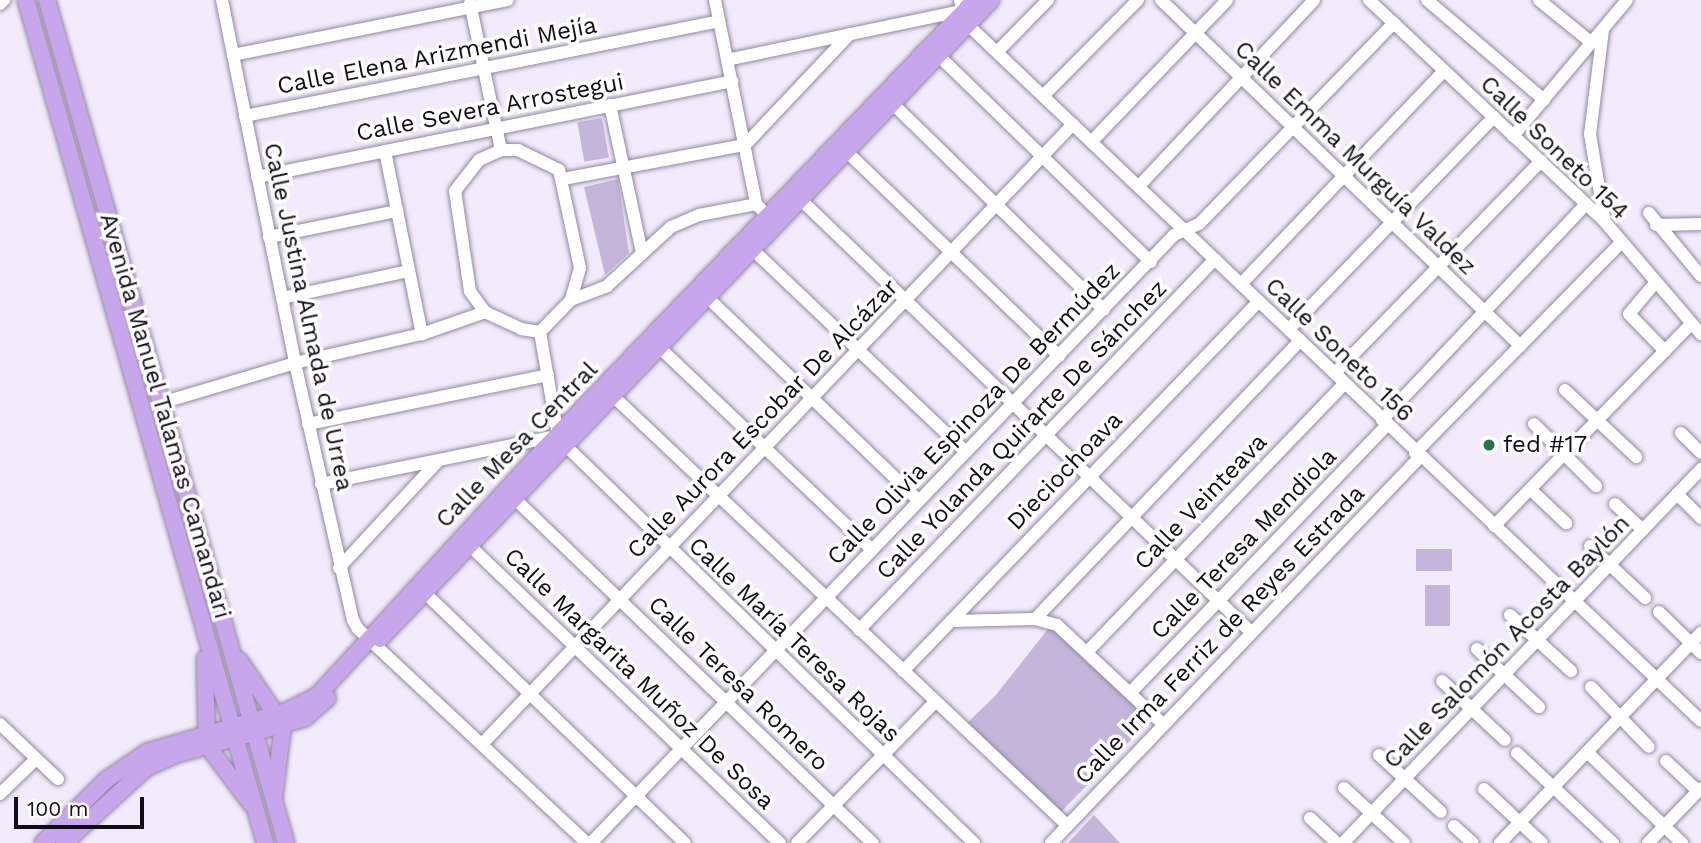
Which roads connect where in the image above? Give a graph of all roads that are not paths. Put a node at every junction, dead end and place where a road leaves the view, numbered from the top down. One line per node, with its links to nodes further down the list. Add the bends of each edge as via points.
1 (4, 0): 18 (street)
2 (26, 0): 98 (main road, Avenida Manuel Talamas Camandari)
3 (222, 0): 28 (street, Calle Justina Almada de Urrea)
4 (508, 0): 19 (street)
5 (715, 0): 21 (street)
6 (975, 0): 20 (main road, Calle Mesa Central)
7 (991, 0): 20 (main road, Calle Mesa Central)
8 (1048, 0): 27 (street)
9 (1138, 0): 35 (street)
10 (1161, 0): 25 (street, Calle Emma Murguía Valdez)
11 (1227, 0): 25 (street)
12 (1314, 0): 33 (street)
13 (1369, 0): 22 (street, Calle Soneto 154)
14 (1427, 0): 36 (street)
15 (1539, 0): 26 (street)
16 (1627, 0): 23 (street)
17 (48, 3): 107 (main road, Avenida Manuel Talamas Camandari)
18 (0, 4)
19 (471, 4): 28 (street); 31 (street)
20 (963, 12): 24 (street); 27 (street, Calle Soneto 156); 29 (main road, Calle Mesa Central); 62 (main road, Calle Mesa Central)
21 (719, 21): 30 (street); 31 (street, Calle Elena Arizmendi Mejía)
22 (1394, 23): 32 (street, Calle Soneto 154); 42 (street, Calle Olivia Espinoza De Bermúdez)
23 (1603, 30): 26 (street); 64 (street, via 1590,134)
24 (850, 34): 30 (street); 46 (street)
25 (1197, 34): 33 (street, Calle Emma Murguía Valdez); 45 (street)
26 (1592, 43): 36 (street)
27 (997, 52): 35 (street, Calle Soneto 156)
28 (233, 55): 39 (street, Calle Justina Almada de Urrea)
29 (938, 55): 37 (main road, Calle Mesa Central); 50 (street)
30 (727, 60): 34 (street)
31 (484, 69): 39 (street, Calle Elena Arizmendi Mejía); 43 (street)
32 (1444, 71): 40 (street, Calle Soneto 154); 55 (street)
33 (1242, 77): 42 (street, Calle Emma Murguía Valdez); 56 (street)
34 (732, 81): 38 (street, Calle Severa Arrostegui); 46 (street)
35 (1043, 96): 41 (street, Calle Soneto 156)
36 (1544, 100): 44 (street)
37 (892, 103): 49 (main road, Calle Mesa Central); 59 (street)
38 (610, 105): 43 (street, Calle Severa Arrostegui); 52 (street)
39 (245, 116): 53 (street, Calle Justina Almada de Urrea)
40 (1494, 117): 44 (street, Calle Soneto 154); 63 (street)
41 (1073, 124): 45 (street, Calle Soneto 156); 50 (street, Calle Aurora Escobar De Alcázar)
42 (1292, 127): 55 (street, Calle Emma Murguía Valdez); 67 (street, Calle Olivia Espinoza De Bermúdez)
43 (497, 131): 47 (street, Calle Severa Arrostegui); 48 (street)
44 (1513, 136): 51 (street, Calle Soneto 154)
45 (1091, 141): 56 (street, Calle Soneto 156)
46 (744, 145): 52 (street); 62 (street)
47 (384, 150): 53 (street, Calle Severa Arrostegui); 60 (street)
48 (501, 150): 54 (street, via 518,150 552,163); 86 (street, via 479,160 455,191 470,291)
49 (846, 151): 57 (main road, Calle Mesa Central); 72 (street)
50 (1041, 157): 59 (street, Calle Aurora Escobar De Alcázar); 74 (street)
51 (1541, 161): 58 (street, Calle Soneto 154); 75 (street)
52 (624, 167): 54 (street); 71 (street)
53 (257, 177): 68 (street, Calle Justina Almada de Urrea)
54 (563, 178): 82 (street, via 580,268)
55 (1347, 178): 63 (street, Calle Emma Murguía Valdez); 79 (street)
56 (1139, 186): 67 (street, Calle Soneto 156)
57 (800, 199): 62 (main road, Calle Mesa Central); 83 (street)
58 (1586, 204): 64 (street, Calle Soneto 154); 87 (street, Calle Teresa Mendiola)
59 (995, 206): 72 (street, Calle Aurora Escobar De Alcázar); 85 (street)
60 (397, 211): 68 (street); 76 (street)
61 (1649, 213): 66 (street)
62 (767, 215): 70 (main road, Calle Mesa Central); 71 (street, via 684,219); 115 (main road, Calle Mesa Central)
63 (1392, 222): 75 (street, Calle Emma Murguía Valdez); 89 (street)
64 (1605, 222): 69 (street, Calle Soneto 154)
65 (1701, 224): 66 (street)
66 (1656, 225): 77 (street)
67 (1187, 232): 73 (street, Calle Soneto 156); 74 (street, Calle Olivia Espinoza De Bermúdez, via 1174,235)
68 (269, 237): 81 (street, Calle Justina Almada de Urrea)
69 (1621, 243): 78 (street, Calle Soneto 154); 95 (street)
70 (752, 249): 80 (main road, Calle Mesa Central); 96 (street)
71 (642, 253): 82 (street, via 607,286)
72 (951, 253): 83 (street, Calle Aurora Escobar De Alcázar); 99 (street)
73 (1215, 260): 79 (street, Calle Soneto 156); 113 (street, Calle Yolanda Quirarte De Sánchez)
74 (1151, 262): 85 (street, Calle Olivia Espinoza De Bermúdez)
75 (1439, 267): 87 (street, Calle Emma Murguía Valdez); 101 (street)
76 (409, 271): 81 (street); 91 (street)
77 (1701, 276)
78 (1655, 283): 88 (street, Calle Soneto 154); 97 (street, via 1629,314)
79 (1241, 284): 84 (street, Calle Soneto 156)
80 (707, 297): 94 (main road, Calle Mesa Central); 106 (street)
81 (282, 298): 100 (street, Calle Justina Almada de Urrea)
82 (571, 300): 90 (street)
83 (904, 301): 96 (street, Calle Aurora Escobar De Alcázar); 108 (street)
84 (1259, 301): 89 (street, Calle Soneto 156); 124 (street, Dieciochoava)
85 (1104, 310): 99 (street, Calle Olivia Espinoza De Bermúdez)
86 (485, 312): 90 (street, via 521,329); 91 (street)
87 (1485, 313): 95 (street, Calle Emma Murguía Valdez); 110 (street, Calle Teresa Mendiola)
88 (1691, 324): 92 (street, Calle Soneto 154); 97 (street)
89 (1289, 329): 93 (street, Calle Soneto 156)
90 (540, 332): 102 (street)
91 (422, 334): 100 (street)
92 (1701, 334)
93 (1301, 340): 101 (street, Calle Soneto 156); 133 (street)
94 (659, 346): 105 (main road, Calle Mesa Central); 116 (street)
95 (1520, 346): 120 (street)
96 (859, 349): 106 (street, Calle Aurora Escobar De Alcázar); 117 (street)
97 (1665, 351): 109 (street)
98 (125, 354): 107 (main road, via 144,396); 159 (main road, Avenida Manuel Talamas Camandari)
99 (1059, 356): 108 (street, Calle Olivia Espinoza De Bermúdez)
100 (295, 362): 107 (street); 111 (street, Calle Justina Almada de Urrea)
101 (1335, 373): 103 (street, Calle Soneto 156)
102 (548, 375): 111 (street); 115 (street)
103 (1345, 383): 110 (street, Calle Soneto 156); 142 (street, Calle Veinteava)
104 (1565, 390): 109 (street)
105 (612, 395): 115 (main road, Calle Mesa Central); 129 (street)
106 (812, 398): 116 (street, Calle Aurora Escobar De Alcázar); 131 (street)
107 (161, 403): 157 (main road, Avenida Manuel Talamas Camandari)
108 (1012, 403): 113 (street); 117 (street, Calle Olivia Espinoza De Bermúdez)
109 (1598, 419): 119 (street); 121 (street)
110 (1384, 422): 120 (street, Calle Soneto 156); 149 (street, Calle Teresa Mendiola)
111 (308, 424): 125 (street, Calle Justina Almada de Urrea)
112 (1534, 424): 119 (street)
113 (1046, 433): 124 (street); 155 (street, Calle Yolanda Quirarte De Sánchez)
114 (1681, 433): 118 (street)
115 (561, 440): 122 (street); 130 (main road, Calle Mesa Central); 140 (street, Calle María Teresa Rojas); 160 (main road, Calle Mesa Central)
116 (766, 447): 129 (street, Calle Aurora Escobar De Alcázar); 141 (street)
117 (966, 452): 131 (street, Calle Olivia Espinoza De Bermúdez)
118 (1701, 453)
119 (1564, 454): 126 (street); 127 (street)
120 (1418, 455): 136 (street, Calle Soneto 156); 156 (street, Calle Irma Ferriz de Reyes Estrada)
121 (1636, 457)
122 (438, 461): 125 (street); 144 (street)
123 (1701, 469): 128 (street, Calle Salomón Acosta Baylón)
124 (1089, 476): 133 (street); 154 (street, Dieciochoava)
125 (321, 484): 144 (street, Calle Justina Almada de Urrea)
126 (1596, 486)
127 (1530, 489): 135 (street); 136 (street)
128 (1677, 494): 134 (street); 137 (street, Calle Salomón Acosta Baylón)
129 (719, 496): 140 (street, Calle Aurora Escobar De Alcázar); 146 (street)
130 (514, 498): 138 (main road, Calle Mesa Central); 148 (street, Calle Teresa Romero)
131 (919, 501): 141 (street, Calle Olivia Espinoza De Bermúdez)
132 (1615, 504): 137 (street)
133 (1132, 518): 142 (street); 153 (street)
134 (1701, 518)
135 (1566, 523)
136 (1494, 526): 150 (street, Calle Soneto 156)
137 (1643, 530): 143 (street, Calle Salomón Acosta Baylón)
138 (469, 545): 145 (main road, Calle Mesa Central); 163 (street, Calle Margarita Muñoz De Sosa)
139 (1590, 546): 143 (street)
140 (668, 548): 148 (street, Calle Aurora Escobar De Alcázar); 165 (street, Calle María Teresa Rojas)
141 (872, 550): 146 (street, Calle Olivia Espinoza De Bermúdez)
142 (1175, 560): 149 (street); 166 (street, Calle Veinteava)
143 (1610, 564): 147 (street); 150 (street, Calle Salomón Acosta Baylón)
144 (339, 568): 160 (street, Calle Justina Almada de Urrea, via 354,620)
145 (424, 592): 160 (main road, Calle Mesa Central); 175 (street)
146 (825, 598): 155 (street); 165 (street, Calle Olivia Espinoza De Bermúdez)
147 (1644, 598)
148 (620, 599): 163 (street, Calle Aurora Escobar De Alcázar); 176 (street, Calle Teresa Romero)
149 (1217, 601): 156 (street); 174 (street, Calle Teresa Mendiola)
150 (1574, 601): 161 (street, Calle Salomón Acosta Baylón); 171 (street, Calle Soneto 156)
151 (1659, 612): 162 (street)
152 (1510, 615): 161 (street)
153 (1035, 619): 154 (street, Calle Irma Ferriz de Reyes Estrada); 166 (street, Calle Irma Ferriz de Reyes Estrada, via 1057,625)
154 (951, 621): 168 (street, Dieciochoava)
155 (859, 630): 168 (street)
156 (1251, 632): 184 (street, Calle Irma Ferriz de Reyes Estrada)
157 (225, 633): 181 (main road, via 244,671); 185 (main road, Avenida Manuel Talamas Camandari)
158 (1701, 633): 162 (street)
159 (205, 638): 186 (main road, Avenida Manuel Talamas Camandari); 187 (main road)
160 (371, 640): 181 (main road, Calle Mesa Central, via 317,696); 189 (street, Calle Justina Almada de Urrea)
161 (1537, 641): 169 (street); 170 (street, Calle Salomón Acosta Baylón)
162 (1691, 644): 167 (street); 171 (street)
163 (574, 647): 175 (street, Calle Aurora Escobar De Alcázar); 191 (street, Calle Margarita Muñoz De Sosa)
164 (1477, 649): 170 (street)
165 (775, 651): 176 (street, Calle Olivia Espinoza De Bermúdez); 194 (street, Calle María Teresa Rojas)
166 (1088, 651): 174 (street, Calle Irma Ferriz de Reyes Estrada)
167 (1701, 653)
168 (903, 671): 177 (street)
169 (1571, 671)
170 (1504, 675): 178 (street); 179 (street, Calle Salomón Acosta Baylón)
171 (1657, 679): 180 (street); 182 (street, Calle Soneto 156)
172 (1442, 681): 179 (street)
173 (1591, 687): 180 (street)
174 (1131, 692): 184 (street, Calle Irma Ferriz de Reyes Estrada)
175 (530, 694): 189 (street, Calle Aurora Escobar De Alcázar); 206 (street)
176 (726, 701): 191 (street, Calle Olivia Espinoza De Bermúdez); 208 (street, Calle Teresa Romero)
177 (935, 702): 194 (street); 214 (street)
178 (1539, 707)
179 (1472, 708): 188 (street); 200 (street, Calle Salomón Acosta Baylón)
180 (1620, 717): 190 (street); 192 (street)
181 (282, 719): 185 (main road, Calle Mesa Central); 207 (main road)
182 (1701, 721)
183 (0, 724): 196 (street)
184 (1164, 724): 214 (street, Calle Irma Ferriz de Reyes Estrada)
185 (251, 727): 186 (main road, Calle Mesa Central); 207 (main road, Avenida Manuel Talamas Camandari)
186 (232, 733): 187 (main road, Calle Mesa Central); 209 (main road, Avenida Manuel Talamas Camandari)
187 (206, 740): 198 (main road, Calle Mesa Central); 209 (main road)
188 (1505, 740)
189 (483, 743): 221 (street, Calle Justina Almada de Urrea)
190 (1649, 747)
191 (681, 748): 206 (street, Calle Olivia Espinoza De Bermúdez); 223 (street, Calle Margarita Muñoz De Sosa)
192 (1587, 752): 201 (street); 216 (street)
193 (1517, 753): 201 (street)
194 (883, 755): 208 (street); 226 (street, Calle María Teresa Rojas)
195 (1379, 755): 200 (street)
196 (36, 759): 199 (street); 205 (street)
197 (1666, 761): 204 (street)
198 (128, 771): 217 (main road, Calle Mesa Central); 218 (main road, Calle Mesa Central)
199 (58, 779)
200 (1404, 779): 210 (street); 211 (street, Calle Salomón Acosta Baylón)
201 (1554, 786): 213 (street); 234 (street)
202 (1344, 788): 211 (street)
203 (1484, 789): 213 (street)
204 (1700, 789): 216 (street)
205 (0, 794)
206 (636, 796): 221 (street, Calle Olivia Espinoza De Bermúdez); 222 (street)
207 (273, 803): 220 (main road, Avenida Manuel Talamas Camandari)
208 (834, 805): 224 (street); 225 (street, Calle Teresa Romero)
209 (254, 808): 219 (main road, Avenida Manuel Talamas Camandari)
210 (1441, 813)
211 (1371, 814): 229 (street, Calle Salomón Acosta Baylón); 230 (street)
212 (1310, 818): 228 (street)
213 (1520, 822): 232 (street); 233 (street)
214 (1068, 826): 227 (street, Calle Irma Ferriz de Reyes Estrada)
215 (1454, 826): 231 (street)
216 (1664, 826): 235 (street); 236 (street)
217 (43, 843)
218 (64, 843)
219 (265, 843)
220 (286, 843)
221 (589, 843)
222 (685, 843)
223 (780, 843)
224 (797, 843)
225 (873, 843)
226 (974, 843)
227 (1051, 843)
228 (1337, 843)
229 (1343, 843)
230 (1404, 843)
231 (1473, 843)
232 (1500, 843)
233 (1542, 843)
234 (1613, 843)
235 (1648, 843)
236 (1682, 843)

